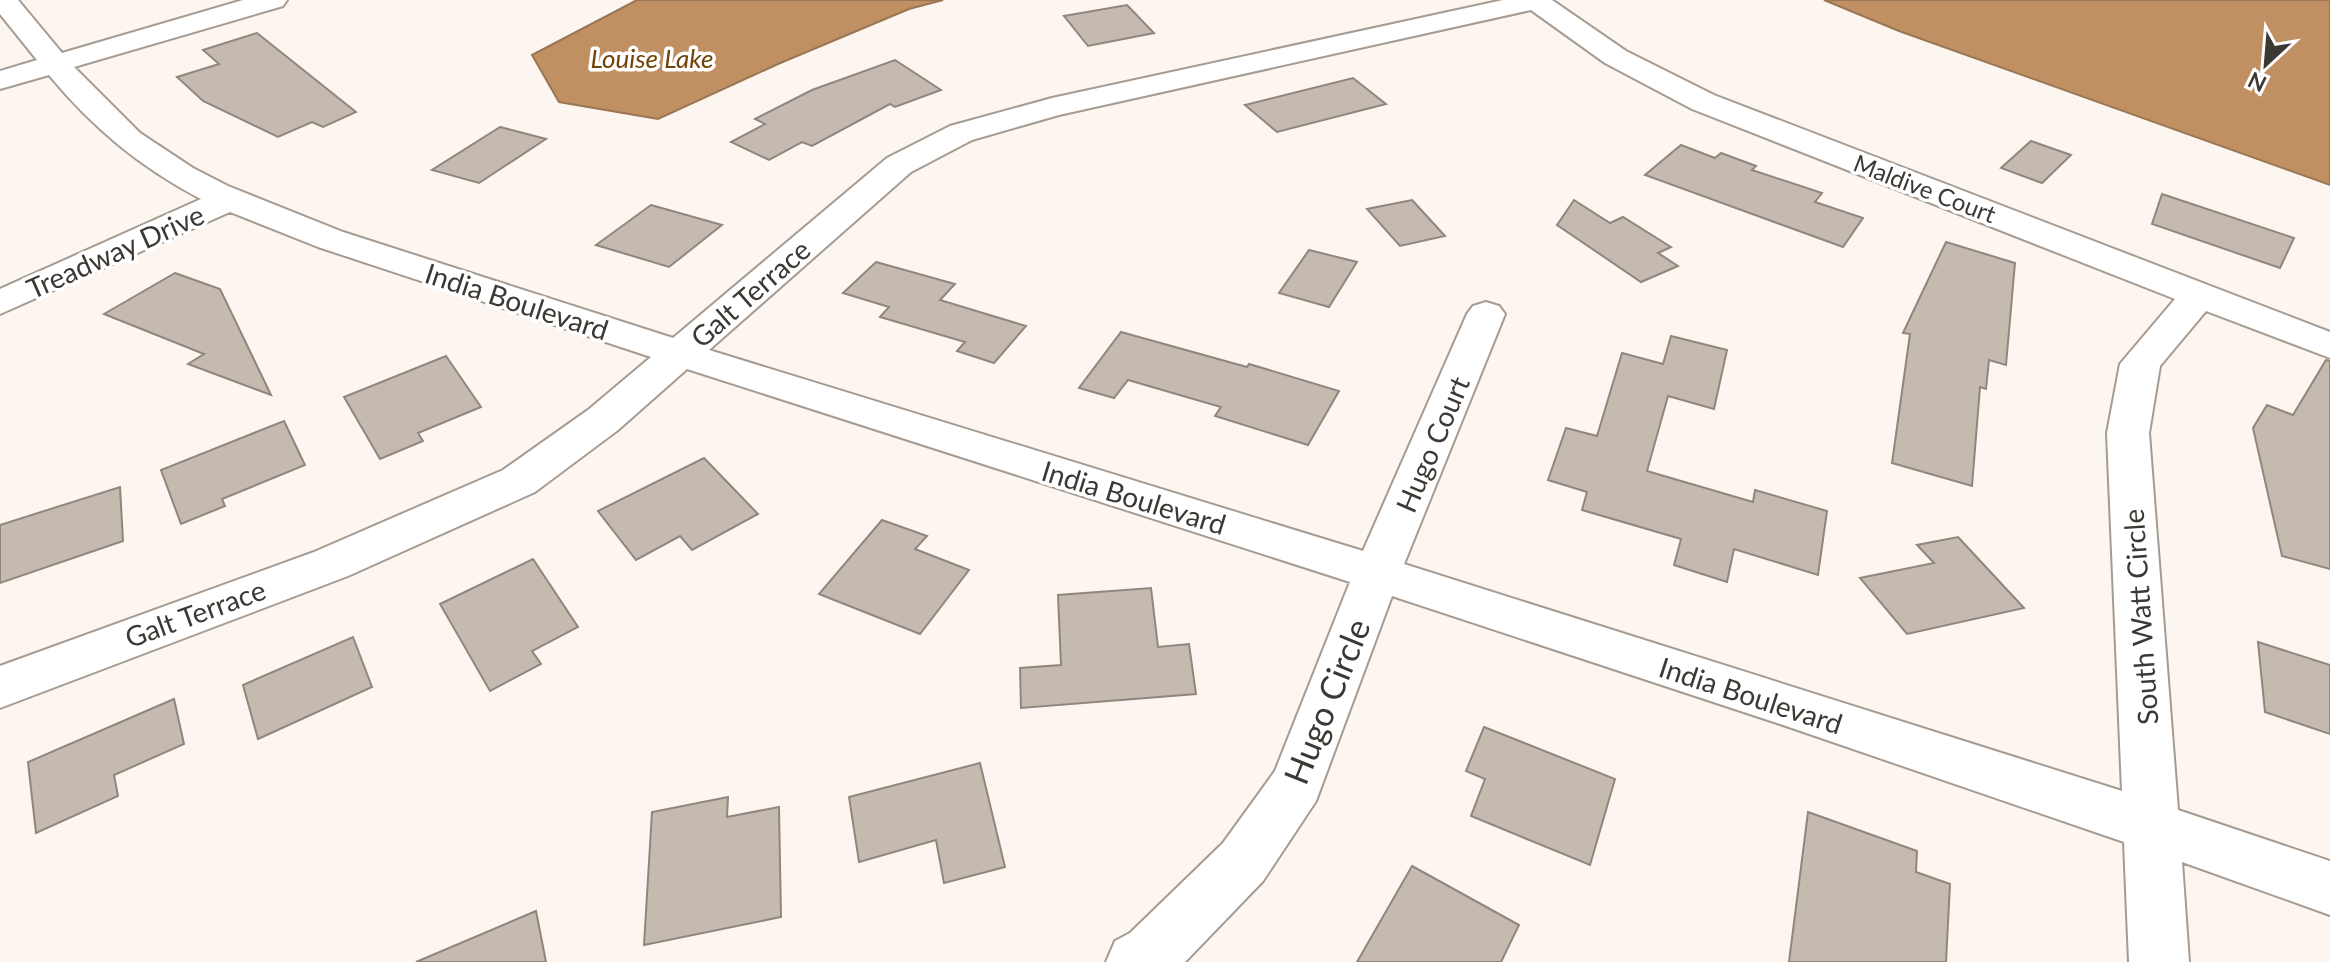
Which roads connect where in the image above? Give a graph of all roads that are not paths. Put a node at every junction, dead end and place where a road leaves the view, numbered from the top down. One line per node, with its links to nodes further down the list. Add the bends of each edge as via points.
1 (3, 0): 4 (street, India Boulevard)
2 (273, 0): 4 (street)
3 (1535, 0): 7 (street, Maldive Court, via 1621,63 1703,102); 11 (street, Galt Terrace, via 1052,107 961,133 899,165)
4 (57, 64): 5 (street); 6 (street, India Boulevard, via 101,115 151,156)
5 (0, 80)
6 (230, 199): 8 (street, Treadway Drive); 11 (street, India Boulevard, via 375,254)
7 (2199, 295): 10 (street, Maldive Court); 14 (street, South Watt Circle, via 2140,364 2128,433)
8 (0, 303)
9 (1486, 314): 12 (street, Hugo Court)
10 (2330, 346)
11 (680, 354): 12 (street, India Boulevard); 13 (street, Galt Terrace, via 603,420 519,481 331,564)
12 (1377, 573): 14 (street, India Boulevard); 16 (street, Hugo Circle, via 1297,784 1243,862 1151,954)
13 (0, 687)
14 (2152, 826): 15 (street, India Boulevard); 17 (street, South Watt Circle)
15 (2330, 888)
16 (1136, 962)
17 (2159, 962)

